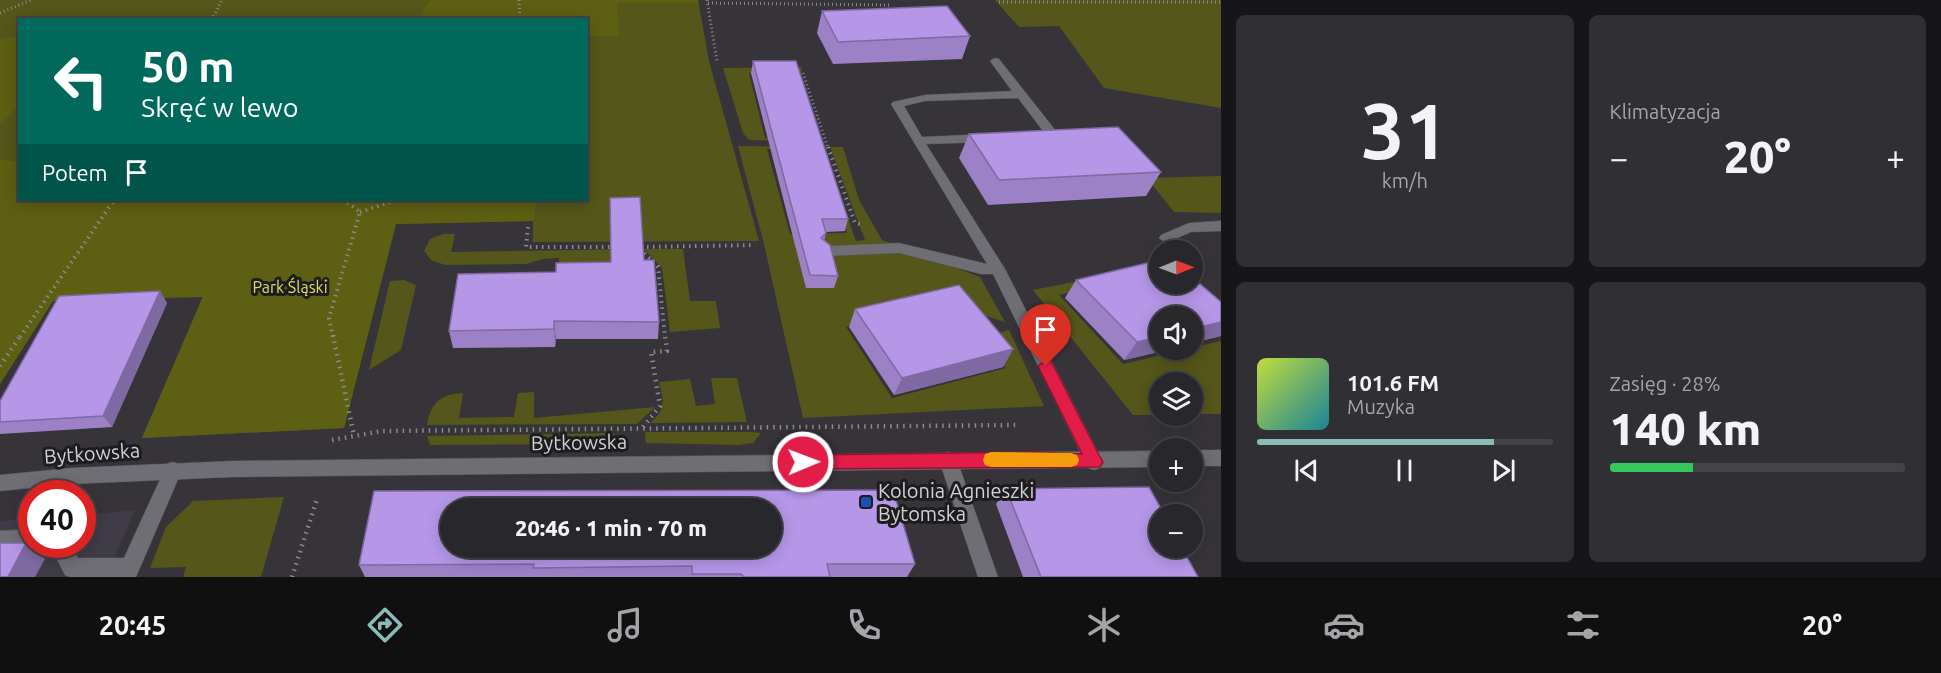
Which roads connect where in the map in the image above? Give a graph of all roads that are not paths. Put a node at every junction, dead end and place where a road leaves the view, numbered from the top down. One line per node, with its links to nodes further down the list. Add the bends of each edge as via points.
1 (995, 62): 2 (street)
2 (1022, 94): 3 (street, via 1052,134); 5 (street, via 925,98 897,104)
3 (1019, 136)
4 (996, 137): 5 (street)
5 (918, 141): 9 (street)
6 (1221, 226): 7 (street, via 1189,228)
7 (1166, 238)
8 (827, 251): 9 (street, via 899,249 981,269)
9 (998, 269): 14 (street)
10 (1203, 458): 11 (street)
11 (1221, 458)
12 (948, 460): 14 (street, Bytkowska); 15 (street, Bytkowska); 21 (street)
13 (1149, 460): 14 (street, Bytkowska)
14 (1095, 462)
15 (173, 470): 16 (street, Bytkowska); 20 (street)
16 (0, 483)
17 (18, 539): 18 (street)
18 (0, 540)
19 (67, 558): 20 (street, via 72,567)
20 (128, 572)
21 (988, 577)

